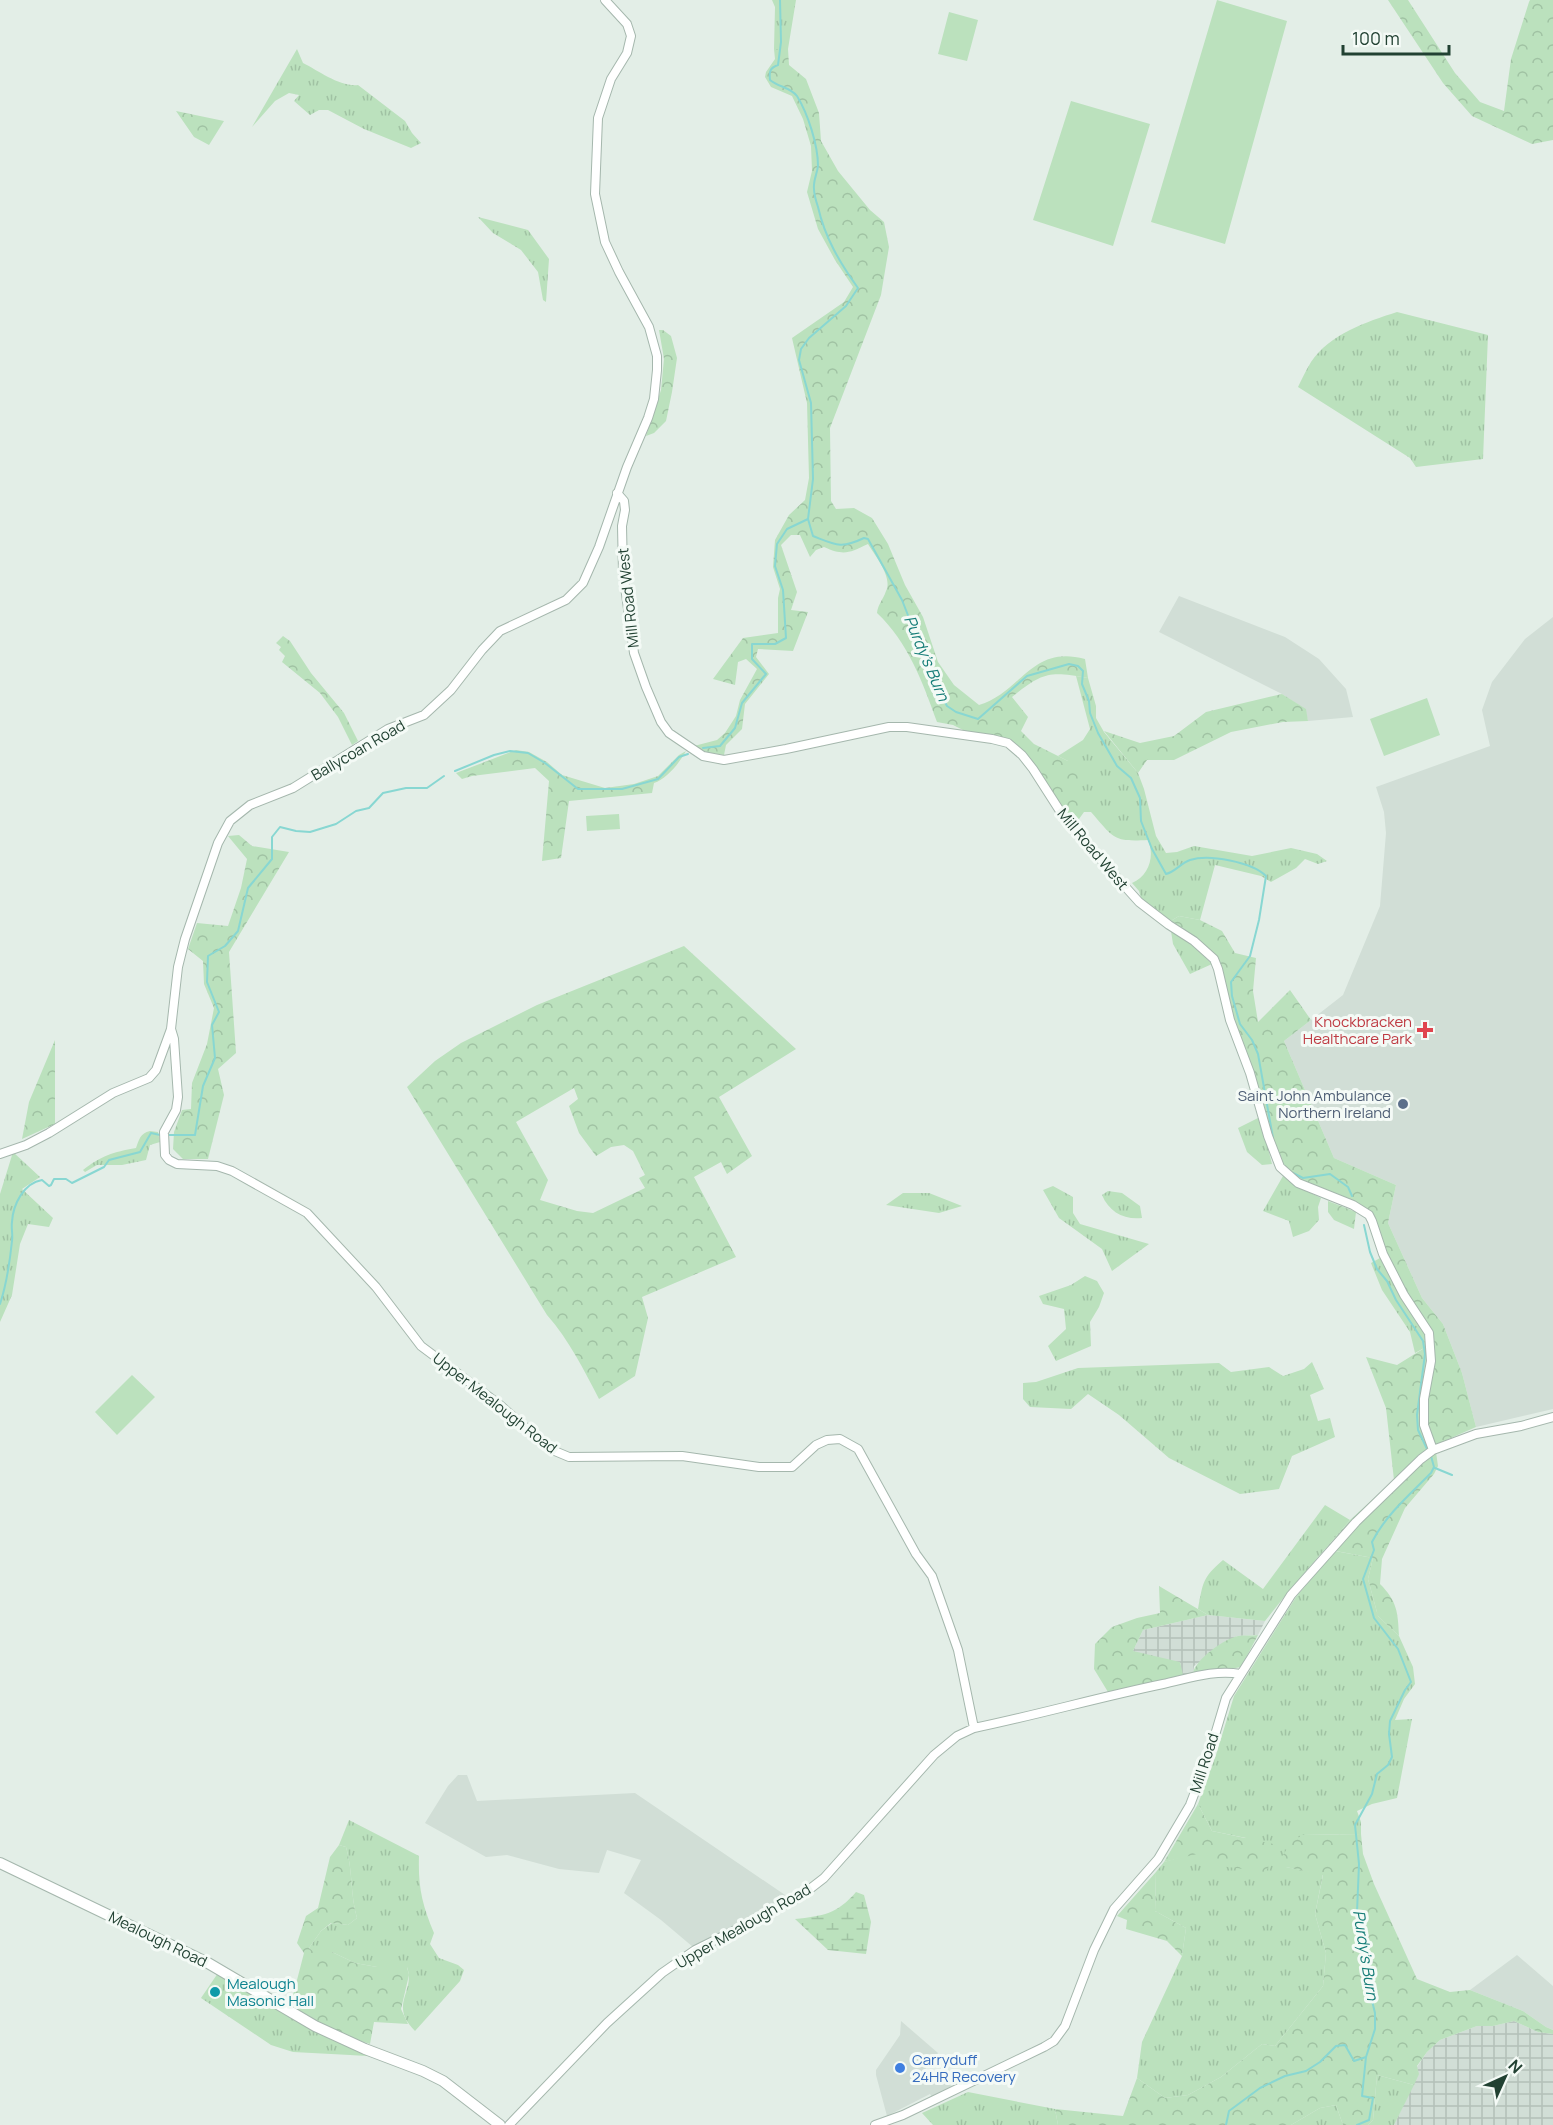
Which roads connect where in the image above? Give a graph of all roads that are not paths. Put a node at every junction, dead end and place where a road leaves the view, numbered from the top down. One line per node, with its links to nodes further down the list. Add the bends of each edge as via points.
1 (605, 0): 2 (street, Ballycoan Road, via 627,24 631,36 598,118 595,194 605,242 650,327 657,356 654,399)
2 (617, 492): 3 (street, Ballycoan Road, via 591,568 566,600 500,631 451,690 424,715 388,729 293,788 250,805 230,821 218,843 185,939); 6 (street, Mill Road West, via 625,510 622,572 634,653 669,733 703,756 724,760 889,727 1008,743 1033,769 1067,822 1139,902 1194,940 1214,959 1230,1020 1280,1167 1298,1183 1369,1215 1404,1296 1429,1334 1431,1361 1424,1425)
3 (171, 1029): 4 (street, Ballycoan Road, via 156,1070 149,1078 113,1093 26,1145); 8 (street, Upper Mealough Road, via 178,1097 164,1136 169,1160 232,1171 307,1213 376,1287 421,1346 486,1393 550,1449 569,1457 682,1456 759,1467 792,1467 827,1440 840,1438 852,1444 932,1576 958,1650)
4 (0, 1154)
5 (1553, 1417): 6 (street, Mill Road, via 1476,1434)
6 (1433, 1450): 7 (street, Mill Road, via 1356,1522 1313,1569 1291,1595)
7 (1240, 1674): 8 (street, Upper Mealough Road, via 1186,1679); 12 (street, Mill Road, via 1219,1716 1190,1805 1158,1859 1114,1909 1060,2033 1028,2055)
8 (974, 1728): 11 (street, Upper Mealough Road, via 934,1755 824,1878 802,1895 695,1950 662,1973 607,2023)
9 (0, 1863): 10 (street, Mealough Road, via 208,1963 315,2026 442,2081)
10 (500, 2125)
11 (509, 2125)
12 (875, 2125)

